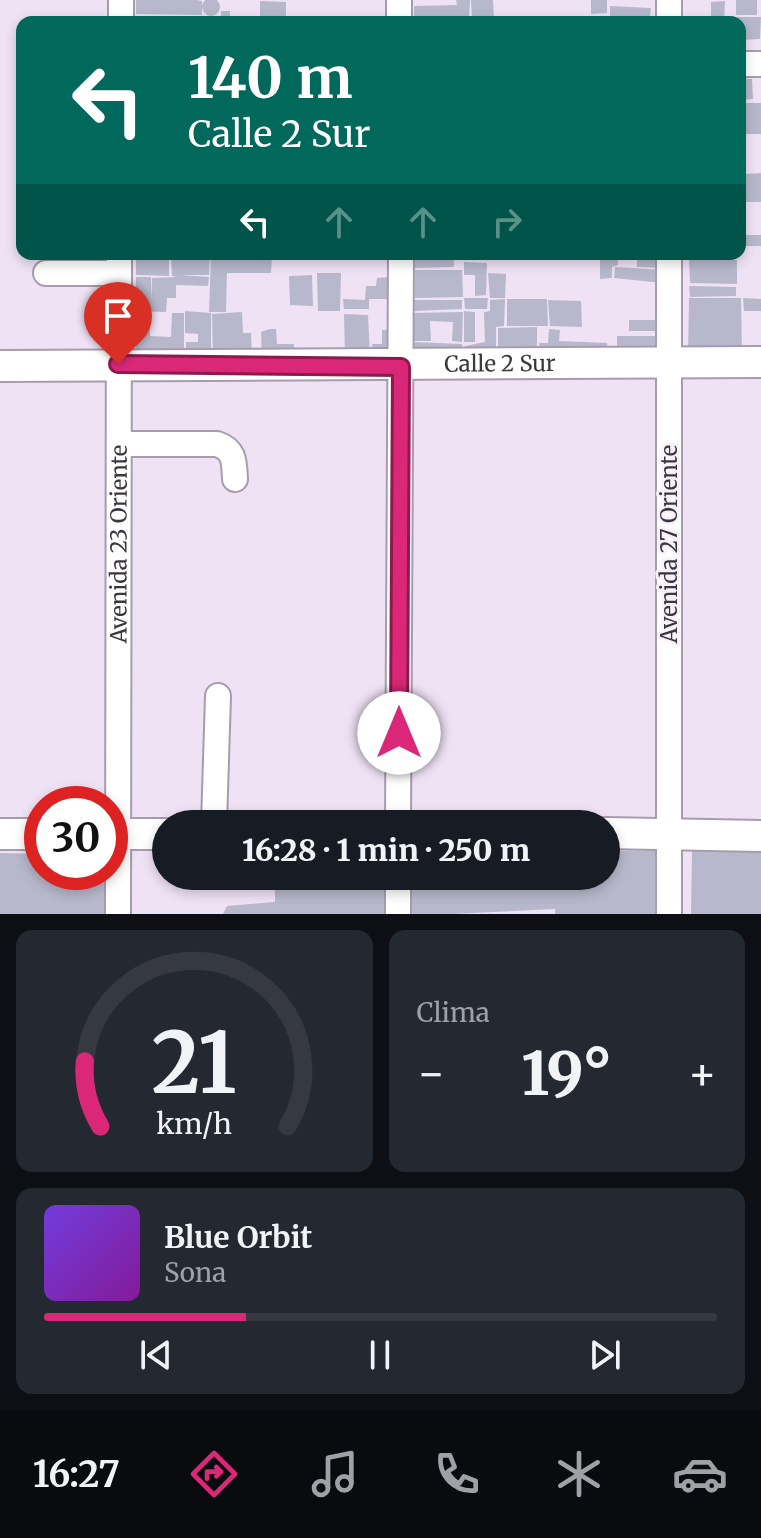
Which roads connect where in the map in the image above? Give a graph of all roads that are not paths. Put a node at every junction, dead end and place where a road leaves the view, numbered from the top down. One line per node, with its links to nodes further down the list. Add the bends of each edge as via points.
1 (401, 260): 9 (street)
2 (669, 260): 7 (street, Avenida 27 Oriente)
3 (119, 263): 4 (street); 6 (street, Avenida 23 Oriente)
4 (46, 273)
5 (761, 362): 7 (main road, Calle 2 Sur)
6 (118, 364): 8 (main road, Calle 2 Sur); 9 (main road, Calle 2 Sur); 10 (street, Avenida 23 Oriente)
7 (669, 364): 9 (main road, Calle 2 Sur); 17 (street, Avenida 27 Oriente)
8 (0, 366)
9 (401, 367): 15 (street)
10 (120, 444): 11 (street, via 217,444 234,458); 13 (street, Avenida 23 Oriente)
11 (235, 479)
12 (218, 696): 14 (street)
13 (116, 786)
14 (214, 810)
15 (398, 810)
16 (620, 833): 17 (main road)
17 (669, 833): 22 (main road); 27 (street, Avenida 27 Oriente)
18 (0, 834): 19 (main road)
19 (24, 834)
20 (128, 834): 21 (main road)
21 (152, 834)
22 (761, 836)
23 (117, 890): 25 (street, Avenida 23 Oriente)
24 (398, 890): 26 (street)
25 (118, 914)
26 (398, 914)
27 (669, 914)

